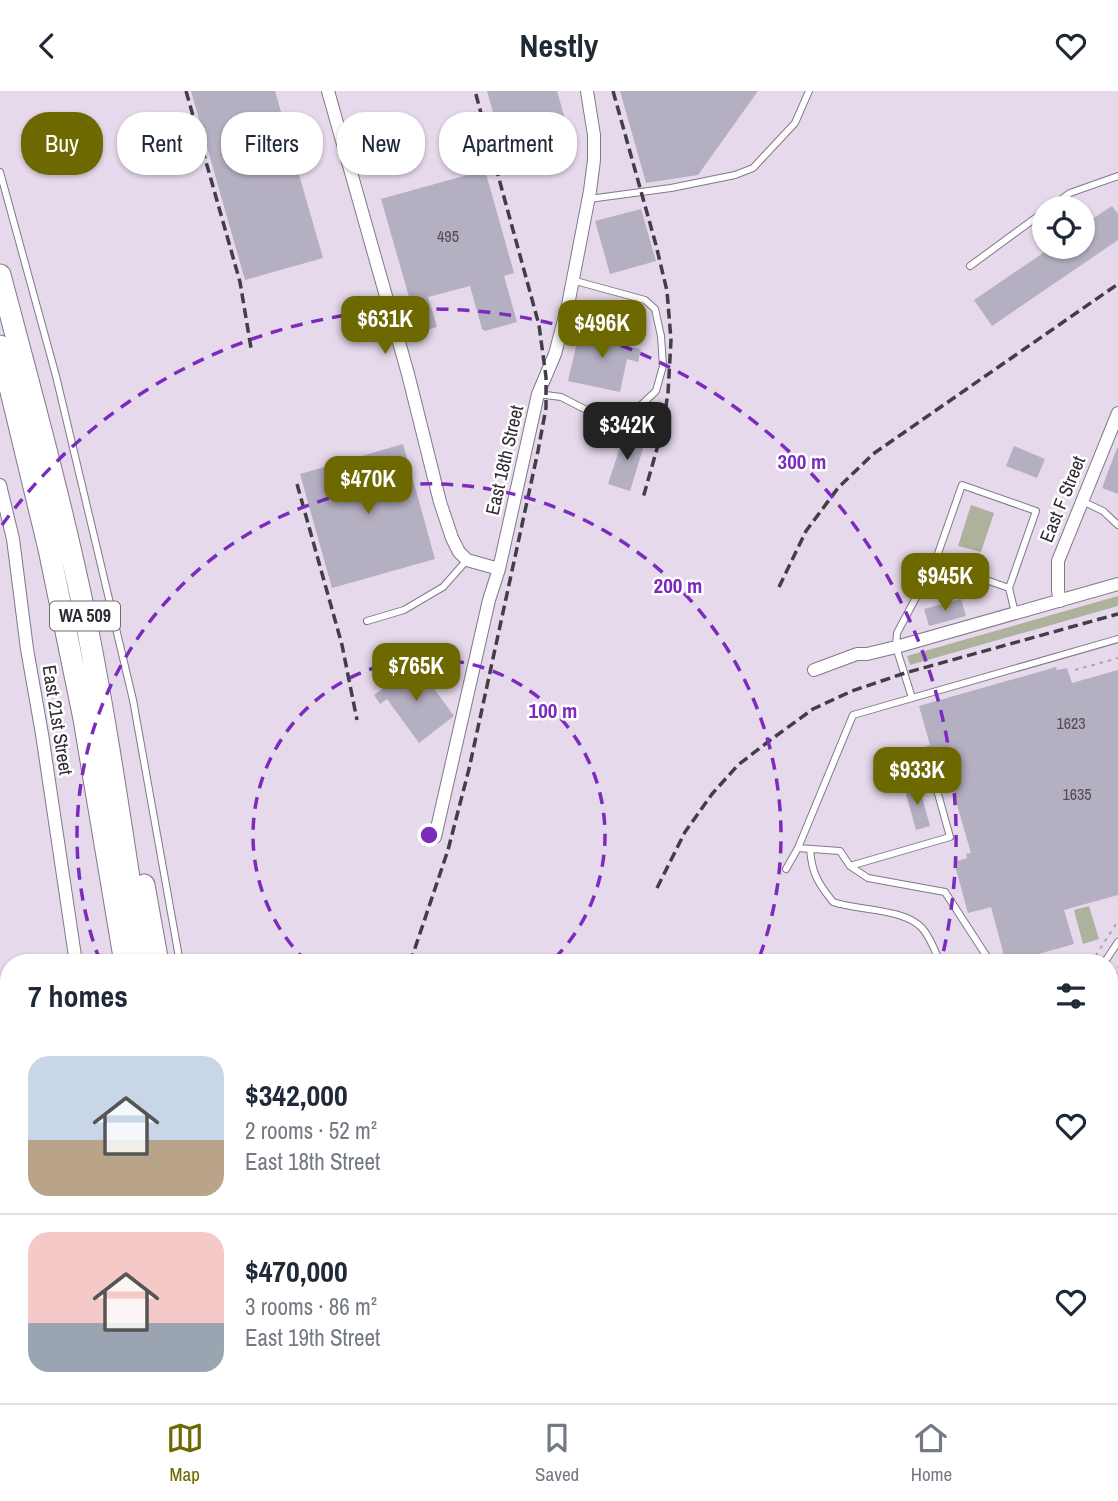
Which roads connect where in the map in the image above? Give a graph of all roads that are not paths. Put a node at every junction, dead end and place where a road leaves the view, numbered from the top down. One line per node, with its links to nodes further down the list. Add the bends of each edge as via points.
1 (328, 91): 18 (street, via 440,502 455,545)
2 (586, 91): 7 (street, East 18th Street, via 594,135)
3 (809, 91): 7 (lane, via 795,123 753,168 735,176)
4 (0, 172): 41 (lane, via 56,376 133,700)
5 (1118, 176): 6 (lane)
6 (1066, 196)
7 (588, 199): 11 (street, East 18th Street)
8 (1032, 221): 9 (lane)
9 (970, 266)
10 (0, 275): 30 (highway, WA 509, via 54,481)
11 (572, 280): 13 (street, East 18th Street, via 555,354); 13 (lane, via 645,300 655,309 663,366 656,391 639,407 606,419 561,397)
12 (0, 346): 38 (highway, WA 509, via 55,575)
13 (538, 394): 20 (street, East 18th Street)
14 (1118, 413): 16 (street, East F Street)
15 (0, 485): 37 (street, East 21st Street, via 13,539)
16 (1082, 501): 17 (lane, via 1103,510); 23 (street, East F Street, via 1058,561)
17 (1118, 526)
18 (467, 560): 20 (street); 25 (lane, via 443,587 404,610)
19 (935, 562): 22 (lane); 22 (lane, via 962,485 1011,502 1036,511); 27 (lane, via 897,633)
20 (499, 569): 32 (street, East 18th Street)
21 (1118, 584): 23 (street)
22 (1009, 588): 24 (lane)
23 (1060, 601): 24 (street)
24 (1015, 613): 27 (street)
25 (367, 621)
26 (1118, 639): 29 (lane)
27 (896, 647): 28 (street, via 857,653); 29 (lane)
28 (814, 670)
29 (912, 698): 33 (lane, via 853,715)
30 (110, 750): 39 (highway, WA 509); 40 (highway)
31 (935, 783): 35 (lane, via 950,837)
32 (435, 837)
33 (798, 848): 34 (lane); 36 (lane)
34 (810, 849): 35 (lane, via 840,851); 42 (lane, via 814,874 833,902 895,914 916,923)
35 (849, 866): 43 (lane, via 868,878 945,892)
36 (786, 869)
37 (75, 954)
38 (123, 954)
39 (141, 954)
40 (156, 954)
41 (178, 954)
42 (936, 954)
43 (985, 954)

